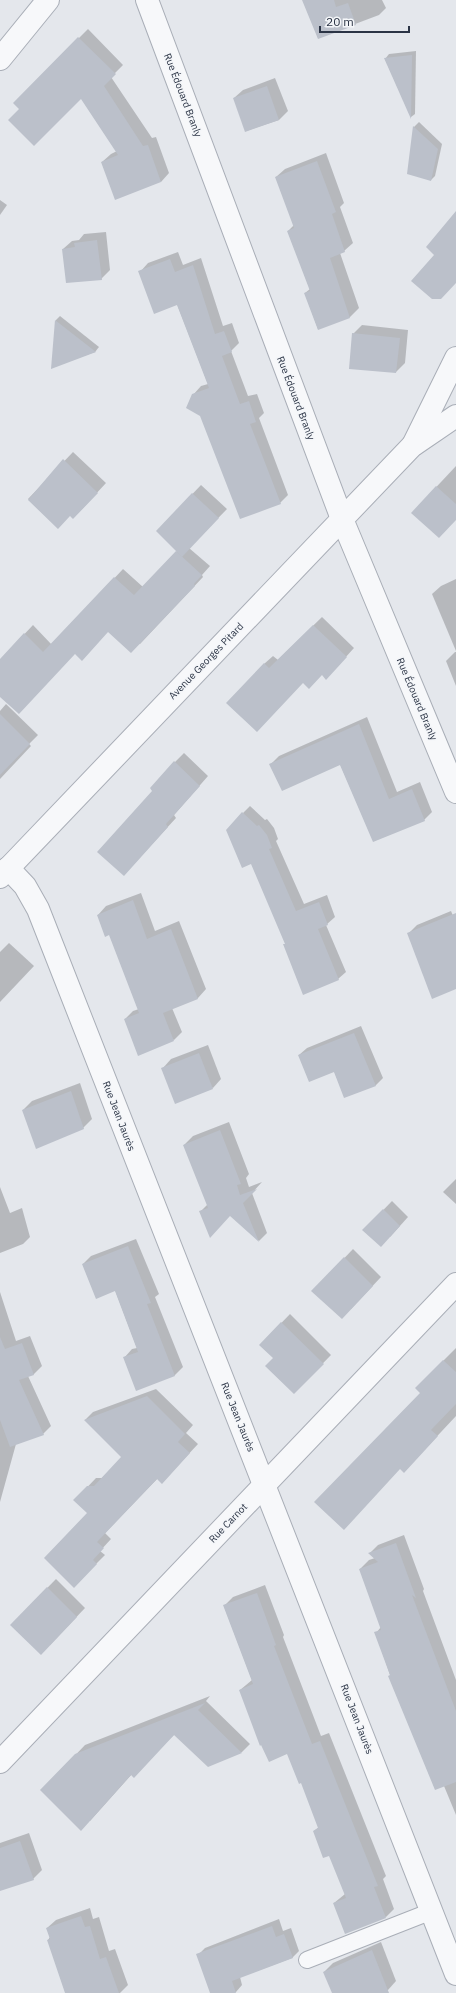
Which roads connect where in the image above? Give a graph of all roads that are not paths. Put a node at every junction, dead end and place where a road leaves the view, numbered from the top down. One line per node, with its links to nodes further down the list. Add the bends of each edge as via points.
1 (48, 0): 3 (street)
2 (147, 0): 7 (street, Rue Édouard Branly)
3 (0, 59)
4 (456, 358): 6 (street, Avenue Georges Pitard)
5 (456, 416): 6 (street, Avenue Georges Pitard)
6 (412, 446): 7 (street, Avenue Georges Pitard)
7 (342, 519): 8 (street, Rue Édouard Branly); 9 (street, Avenue Georges Pitard)
8 (456, 792)
9 (4, 872): 11 (street, Rue Jean Jaurès, via 25,886 38,910)
10 (456, 1284): 11 (street, Rue Carnot)
11 (265, 1485): 12 (street, Rue Carnot); 13 (street, Rue Jean Jaurès)
12 (0, 1762)
13 (432, 1911): 14 (lane); 15 (street, Rue Jean Jaurès)
14 (307, 1960)
15 (456, 1974)

